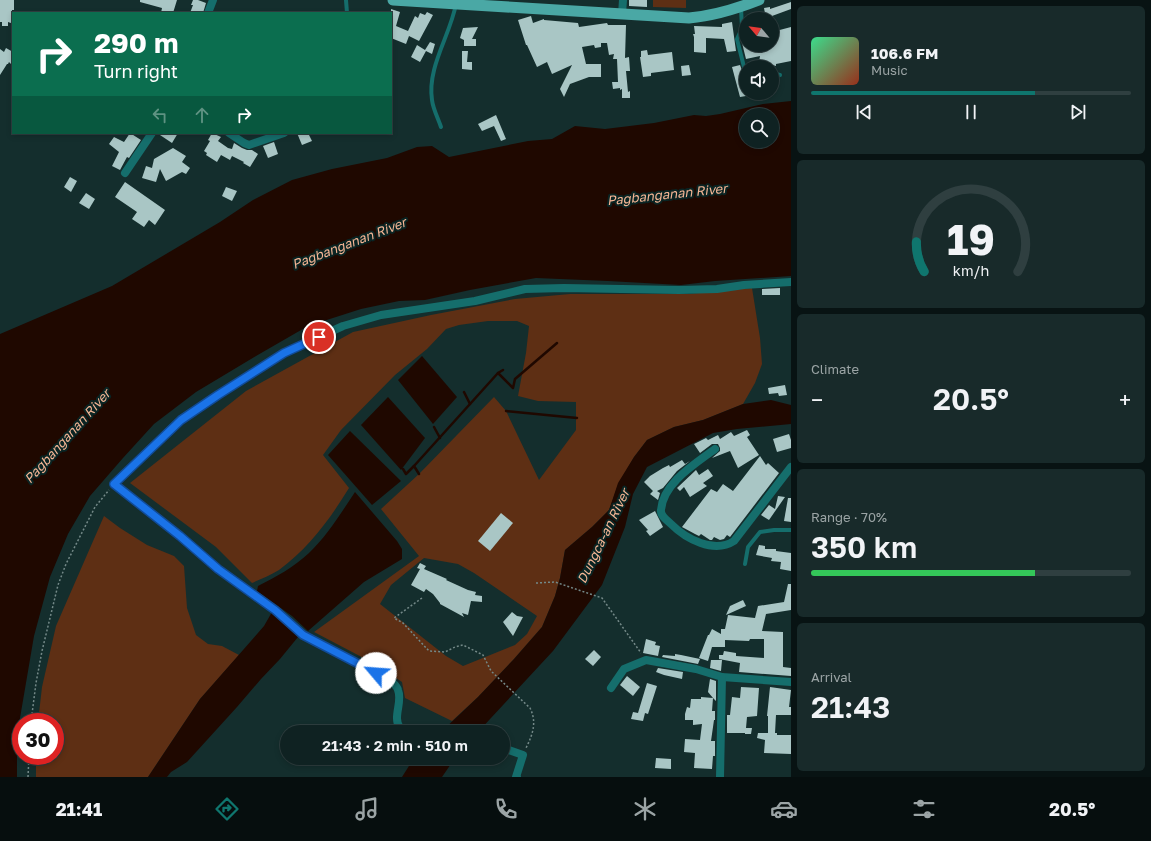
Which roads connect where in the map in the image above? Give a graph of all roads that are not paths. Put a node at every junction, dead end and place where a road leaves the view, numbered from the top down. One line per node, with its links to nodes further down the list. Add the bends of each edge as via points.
1 (213, 0): 8 (street)
2 (346, 0): 9 (lane)
3 (393, 0): 6 (main road)
4 (623, 0): 10 (street)
5 (759, 0): 7 (main road)
6 (456, 4): 10 (main road); 12 (lane, via 454,18 432,82 432,100)
7 (741, 7): 10 (main road, via 713,15 689,18); 11 (lane, via 742,28 737,38)
8 (208, 12)
9 (347, 12)
10 (622, 14)
11 (742, 60)
12 (441, 127)
13 (151, 134): 16 (street)
14 (230, 134): 15 (street, via 247,145)
15 (281, 134)
16 (125, 173)
17 (791, 282): 25 (street, via 687,290 525,289 475,301 381,315 343,326 284,353 181,420 114,484 218,569 275,610 303,635 390,680 398,688 399,693)
18 (714, 449): 19 (street, via 672,485 661,512 679,532 693,541 705,544 728,545 734,541)
19 (791, 467)
20 (791, 530): 21 (lane, via 760,532 748,547)
21 (745, 564)
22 (722, 677): 23 (street); 24 (street, via 696,669 646,660 624,669); 28 (street)
23 (791, 682)
24 (611, 688)
25 (398, 725)
26 (510, 751): 27 (street, via 522,755)
27 (517, 777)
28 (720, 777)

